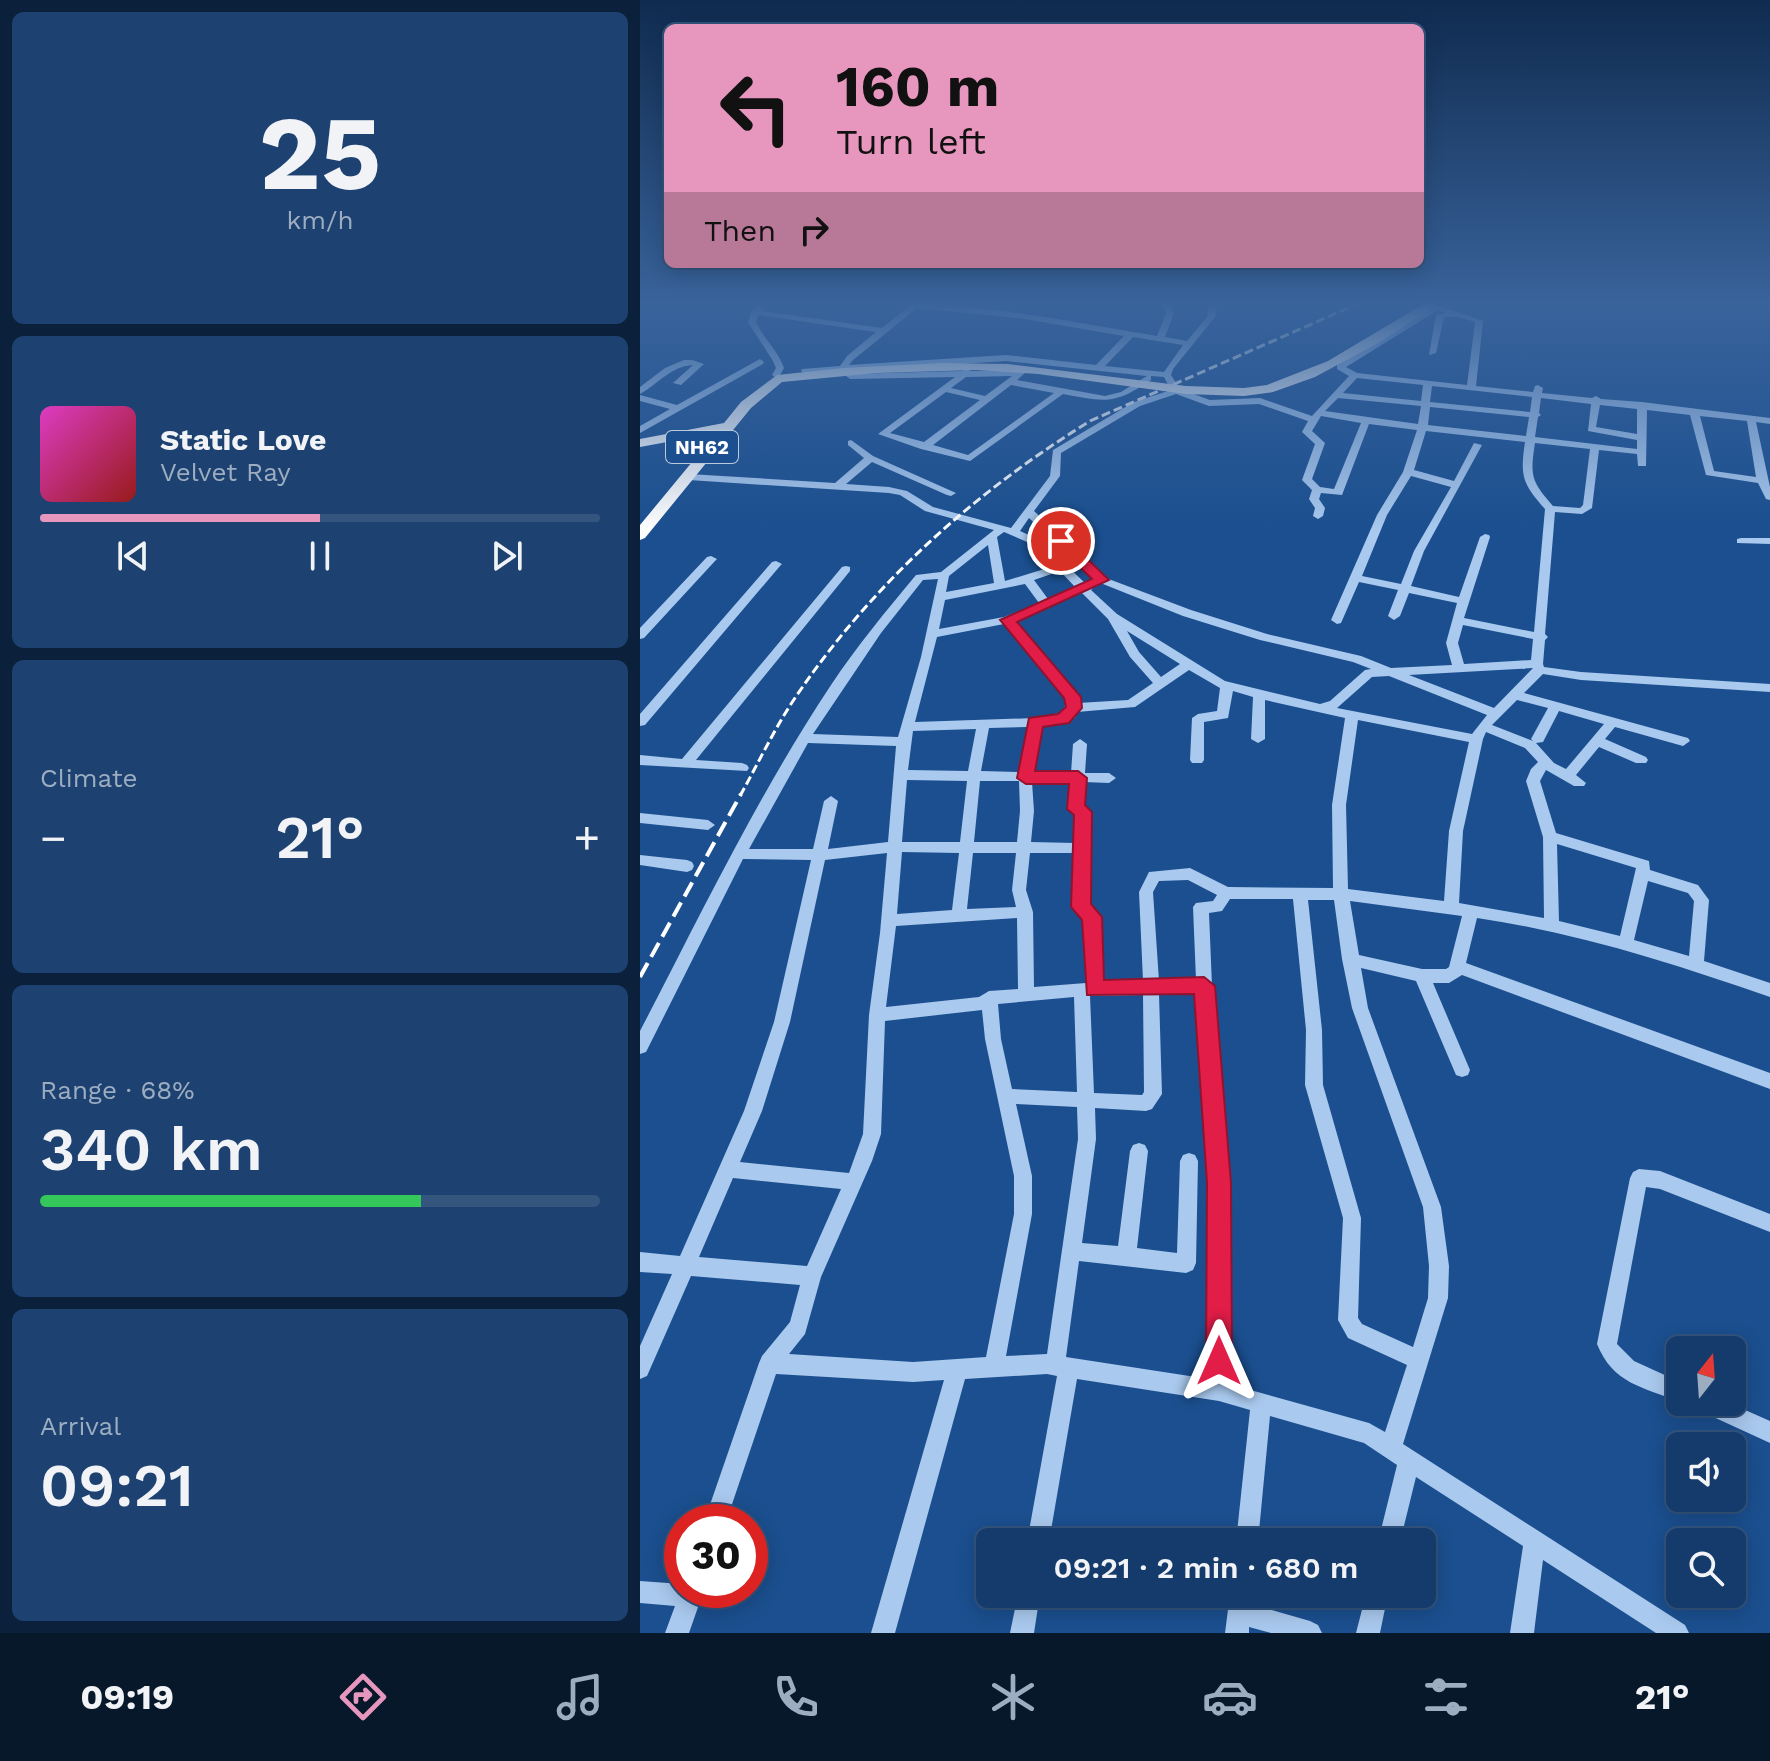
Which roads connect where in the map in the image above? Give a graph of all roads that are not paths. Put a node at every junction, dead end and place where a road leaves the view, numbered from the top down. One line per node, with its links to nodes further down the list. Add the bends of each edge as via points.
1 (658, 378): 19 (street)
2 (684, 378): 16 (street)
3 (731, 378): 29 (street)
4 (772, 378): 37 (highway, NH62, via 752,388)
5 (959, 378): 18 (street)
6 (1015, 378): 14 (street)
7 (1104, 378): 10 (highway, via 1253,391)
8 (1147, 378): 20 (street, via 1110,399)
9 (1169, 378): 21 (street)
10 (1298, 378)
11 (1352, 378): 23 (street)
12 (1388, 378): 15 (street)
13 (1472, 378): 17 (street)
14 (1011, 382): 20 (street); 25 (street)
15 (1428, 382): 17 (street); 27 (street)
16 (678, 383)
17 (1471, 383): 22 (street)
18 (945, 389): 25 (street); 45 (street, via 883,434)
19 (640, 391)
20 (1062, 391): 45 (street, via 970,458)
21 (1176, 391): 32 (street, via 1209,403 1260,401); 58 (street, via 1137,404 1056,452 1055,476)
22 (1538, 391): 26 (street); 31 (street); 34 (street)
23 (1335, 395): 27 (street); 32 (street)
24 (640, 398): 29 (street)
25 (987, 399): 45 (street)
26 (1596, 399): 28 (street); 40 (street, via 1591,429)
27 (1427, 404): 31 (street); 36 (street)
28 (1642, 405): 30 (street); 40 (street)
29 (677, 408): 38 (street)
30 (1694, 411): 33 (street); 51 (street, via 1710,473)
31 (1536, 415): 39 (street)
32 (1316, 417): 35 (street); 54 (street, via 1307,432 1320,443 1307,480)
33 (1751, 418): 34 (street); 51 (street)
34 (1770, 418)
35 (1366, 421): 36 (street); 54 (street, via 1338,493)
36 (1423, 426): 39 (street); 49 (street)
37 (722, 429): 42 (highway); 50 (highway, NH62); 60 (highway, NH62)
38 (640, 430)
39 (1531, 437): 44 (street); 57 (street, via 1530,486)
40 (1642, 438): 46 (street)
41 (851, 443): 47 (street)
42 (640, 445)
43 (1477, 445): 53 (street)
44 (1595, 446): 46 (street); 57 (street, via 1586,509)
45 (924, 447)
46 (1642, 452): 48 (street)
47 (865, 462): 52 (street); 55 (street)
48 (1642, 464)
49 (1408, 472): 53 (street); 71 (street, via 1382,515)
50 (689, 477): 52 (street); 62 (highway, NH62)
51 (1762, 481): 56 (street)
52 (839, 485): 61 (street, via 903,493 929,509)
53 (1457, 485): 76 (street, via 1419,551)
54 (1317, 489): 59 (street)
55 (951, 493)
56 (1770, 497)
57 (1550, 509): 87 (street)
58 (1029, 515): 61 (street); 73 (street)
59 (1318, 516)
60 (640, 521)
61 (1006, 532): 68 (street, via 1036,542); 70 (street); 74 (street)
62 (640, 535)
63 (1485, 537): 78 (street)
64 (1741, 541): 65 (street)
65 (1770, 541)
66 (711, 559): 86 (street)
67 (776, 564): 101 (street)
68 (1059, 568): 72 (street); 75 (street)
69 (846, 569): 116 (street)
70 (944, 575): 77 (street); 107 (street, via 920,577 886,616)
71 (1356, 578): 76 (street); 83 (street)
72 (1027, 579): 74 (street); 79 (street)
73 (1102, 580): 75 (street); 90 (street, via 1239,629)
74 (1000, 586): 77 (street)
75 (1085, 588): 79 (street); 81 (street)
76 (1407, 589): 78 (street); 80 (street)
77 (940, 597): 85 (street)
78 (1463, 601): 84 (street)
79 (1046, 605): 82 (street)
80 (1394, 616)
81 (1113, 617): 89 (street); 91 (street, via 1134,654)
82 (1007, 620): 85 (street); 97 (street, via 1072,697)
83 (1337, 620)
84 (1458, 620): 87 (street); 88 (street)
85 (932, 634): 106 (street)
86 (640, 635)
87 (1539, 655): 88 (street); 93 (street, via 1581,676); 95 (street)
88 (1456, 661): 90 (street)
89 (1187, 665): 91 (street); 92 (street)
90 (1379, 669): 98 (street); 99 (street)
91 (1159, 682): 97 (street, via 1131,704)
92 (1227, 686): 94 (street); 114 (street, via 1223,715 1198,718)
93 (1770, 688)
94 (1259, 695): 98 (street); 108 (street)
95 (1515, 695): 96 (street); 99 (street)
96 (1555, 707): 103 (street); 109 (street)
97 (1074, 708): 102 (street, via 1063,719)
98 (1320, 709): 100 (street)
99 (1495, 713): 105 (street)
100 (1352, 716): 105 (street); 139 (street, via 1339,805)
101 (640, 722)
102 (1035, 722): 104 (street); 121 (street)
103 (1612, 722): 110 (street); 111 (street)
104 (983, 724): 106 (street); 120 (street)
105 (1479, 732): 117 (street, via 1530,745); 140 (street, via 1456,831)
106 (905, 734): 107 (street); 119 (street)
107 (804, 738): 132 (street)
108 (1258, 739)
109 (1538, 739)
110 (1596, 740): 115 (street); 117 (street, via 1574,780)
111 (1683, 741)
112 (1080, 744): 122 (street)
113 (640, 760): 116 (street)
114 (1197, 760)
115 (1641, 760)
116 (686, 763): 118 (street)
117 (1546, 763): 127 (street, via 1533,781)
118 (742, 768)
119 (900, 775): 120 (street); 128 (street)
120 (971, 778): 121 (street); 129 (street)
121 (1026, 778): 122 (street); 130 (street)
122 (1078, 778): 123 (street); 131 (street)
123 (1109, 778)
124 (831, 801): 133 (street)
125 (640, 818): 126 (street)
126 (708, 825)
127 (1550, 837): 136 (street, via 1642,863); 145 (street)
128 (894, 847): 129 (street); 133 (street); 144 (street)
129 (968, 848): 130 (street); 143 (street)
130 (1023, 848): 131 (street); 142 (street, via 1019,890)
131 (1082, 848): 153 (street, via 1081,907 1092,917)
132 (740, 854): 133 (street); 158 (street)
133 (818, 855): 165 (street, via 782,1022)
134 (640, 860): 135 (street)
135 (687, 866)
136 (1643, 874): 146 (street); 149 (street, via 1693,889 1702,900)
137 (1226, 893): 138 (street); 151 (street, via 1217,907 1201,907); 152 (street, via 1190,874 1154,876 1146,892)
138 (1300, 894): 139 (street); 173 (street, via 1314,1085 1352,1218 1348,1320 1355,1331)
139 (1341, 894): 140 (street); 147 (street)
140 (1451, 906): 141 (street)
141 (1471, 910): 145 (street); 148 (street)
142 (1025, 912): 143 (street); 155 (street)
143 (959, 916): 144 (street)
144 (889, 920): 157 (street)
145 (1552, 926): 146 (street)
146 (1626, 943): 149 (street)
147 (1350, 959): 150 (street); 173 (street, via 1360,1008 1432,1207 1438,1298)
148 (1457, 966): 150 (street, via 1449,976); 160 (street)
149 (1696, 967): 154 (street)
150 (1422, 976): 159 (street)
151 (1204, 986): 152 (street); 180 (street, via 1219,1183)
152 (1151, 988): 153 (street); 162 (street, via 1151,1099)
153 (1088, 989): 155 (street); 162 (street)
154 (1770, 990)
155 (1026, 994): 156 (street)
156 (989, 998): 157 (street); 161 (street)
157 (877, 1015): 166 (street, via 872,1134)
158 (640, 1047)
159 (1462, 1070)
160 (1770, 1081)
161 (1005, 1096): 162 (street); 176 (street, via 1023,1176 1023,1214)
162 (1085, 1101): 168 (street, via 1087,1139)
163 (1139, 1151): 169 (street)
164 (1189, 1161): 169 (street, via 1186,1263)
165 (729, 1169): 166 (street); 171 (street)
166 (854, 1182): 172 (street)
167 (1770, 1223): 179 (street, via 1660,1180 1639,1178 1607,1344 1618,1364)
168 (1070, 1251): 169 (street); 175 (street)
169 (1126, 1258)
170 (640, 1262): 171 (street)
171 (688, 1264): 172 (street); 177 (street)
172 (812, 1276): 174 (street, via 798,1327)
173 (1419, 1360): 184 (street)
174 (769, 1363): 178 (street); 185 (street)
175 (1062, 1367): 176 (street); 180 (street); 186 (street)
176 (994, 1368): 178 (street)
177 (640, 1369)
178 (957, 1370): 197 (street)
179 (1666, 1386)
180 (1219, 1391): 181 (street)
181 (1261, 1403): 184 (street, via 1369,1434); 187 (street)
182 (1734, 1416): 183 (street)
183 (1770, 1432)
184 (1400, 1454): 188 (street); 189 (street)
185 (721, 1504)
186 (1040, 1528)
187 (1248, 1528)
188 (1391, 1528)
189 (1534, 1544): 201 (street); 202 (street)
190 (640, 1592): 191 (street)
191 (664, 1592)
192 (686, 1608): 196 (street)
193 (1026, 1608): 198 (street)
194 (1374, 1608): 200 (street)
195 (1239, 1613): 199 (street)
196 (677, 1633)
197 (883, 1633)
198 (1022, 1633)
199 (1310, 1633)
200 (1368, 1633)
201 (1522, 1633)
202 (1677, 1633)

